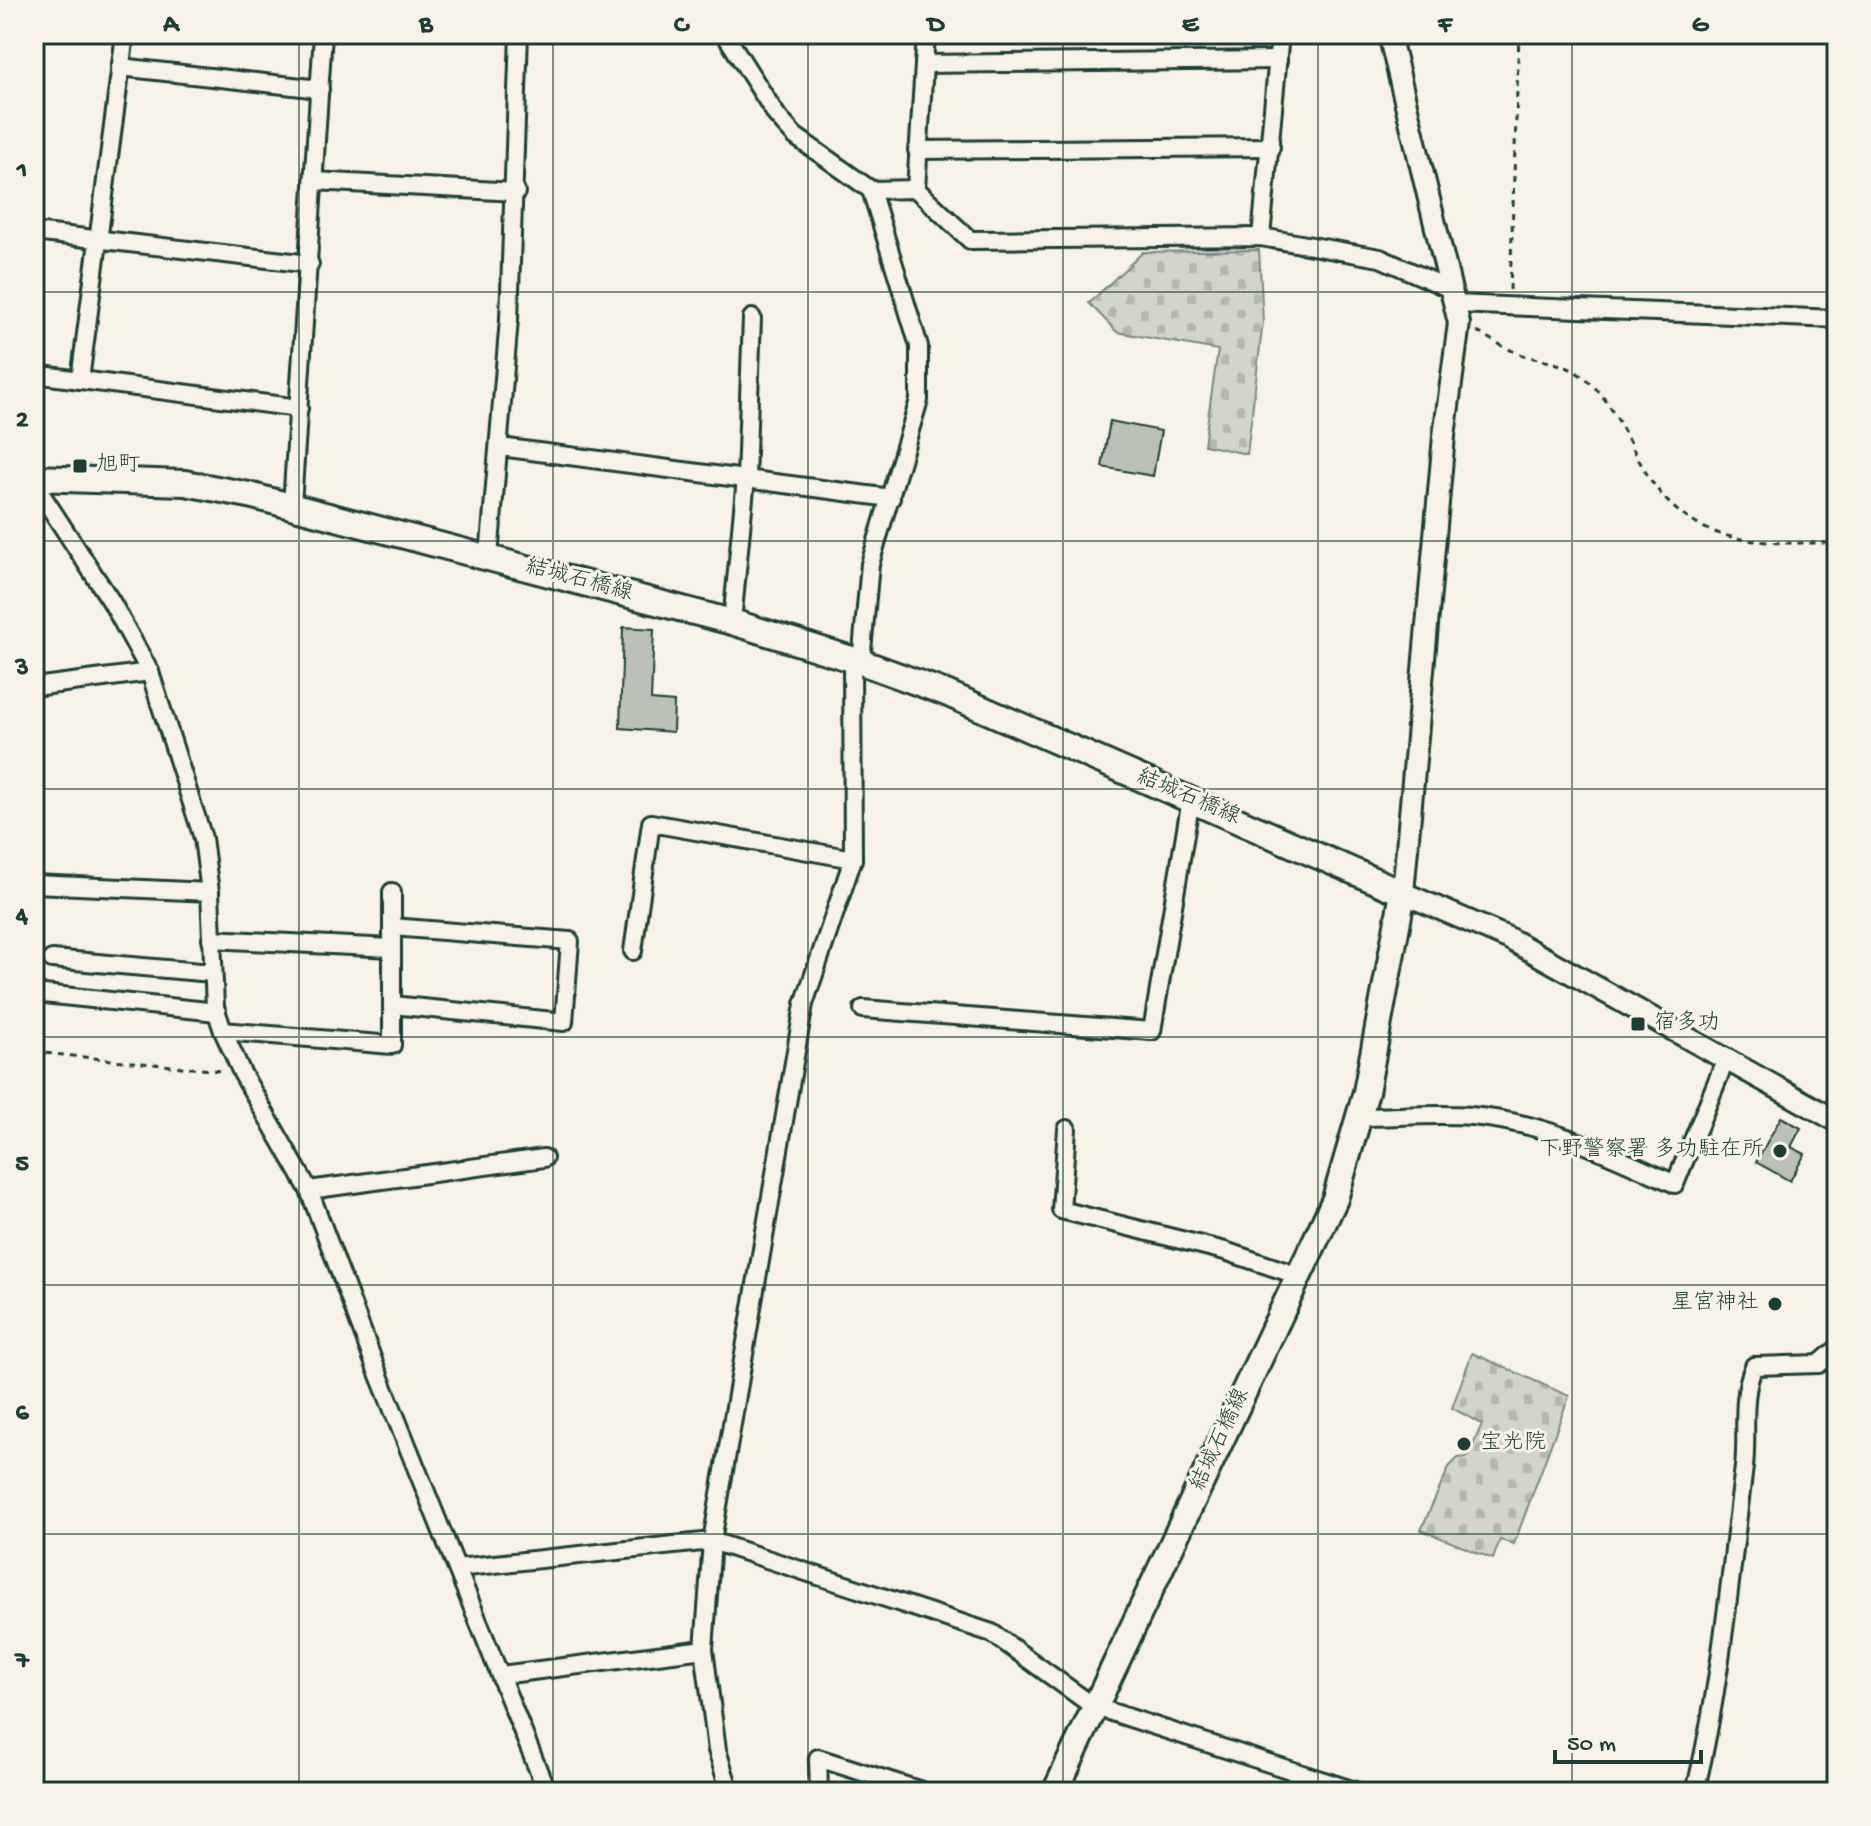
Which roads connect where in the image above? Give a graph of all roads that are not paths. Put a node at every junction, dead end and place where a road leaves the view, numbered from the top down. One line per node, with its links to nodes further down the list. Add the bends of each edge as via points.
1 (125, 34): 10 (street)
2 (323, 34): 11 (street)
3 (519, 34): 17 (street)
4 (725, 34): 16 (street, via 795,136)
5 (926, 34): 9 (street)
6 (1280, 34): 8 (street)
7 (1389, 34): 22 (street)
8 (1278, 60): 9 (street); 12 (street)
9 (924, 64): 13 (street)
10 (120, 67): 11 (street); 20 (street)
11 (320, 89): 14 (street)
12 (1271, 147): 13 (street); 19 (street)
13 (917, 150): 15 (street)
14 (314, 181): 17 (street); 21 (street)
15 (916, 189): 16 (street); 19 (street, via 970,240)
16 (871, 190): 31 (street, via 922,363 919,400)
17 (516, 192): 28 (street)
18 (34, 232): 20 (street)
19 (1261, 237): 22 (street, via 1380,258)
20 (97, 240): 21 (street); 26 (street)
21 (310, 264): 27 (street)
22 (1454, 305): 24 (street); 43 (street)
23 (752, 318): 29 (street)
24 (1837, 319)
25 (34, 374): 26 (street)
26 (80, 380): 27 (street)
27 (299, 408): 32 (street)
28 (500, 447): 29 (street); 33 (street)
29 (746, 478): 31 (street); 34 (street)
30 (34, 480): 32 (main road, 結城石橋線, via 185,483); 36 (street, via 124,621)
31 (891, 498): 35 (street, via 870,564)
32 (292, 505): 33 (main road, 結城石橋線)
33 (489, 557): 34 (main road, 結城石橋線)
34 (732, 622): 35 (main road, 結城石橋線)
35 (857, 660): 38 (main road, 結城石橋線); 39 (street)
36 (150, 672): 37 (street); 41 (street, via 203,838)
37 (34, 687)
38 (1191, 799): 43 (main road, 結城石橋線); 52 (street, via 1152,1031)
39 (853, 859): 47 (street, via 651,823); 63 (street, via 804,1004)
40 (34, 884): 41 (street)
41 (210, 892): 45 (street)
42 (392, 892): 44 (street)
43 (1403, 893): 55 (street, via 1508,938); 56 (main road, 結城石橋線)
44 (392, 927): 46 (street); 51 (street, via 570,941 564,1022)
45 (211, 939): 46 (street); 49 (street)
46 (392, 948): 51 (street)
47 (633, 951)
48 (52, 959): 49 (street)
49 (212, 973): 53 (street)
50 (34, 993): 53 (street)
51 (392, 1005): 54 (street, via 392,1045)
52 (863, 1009)
53 (217, 1012): 54 (street)
54 (223, 1031): 60 (street)
55 (1726, 1059): 56 (street, via 1675,1184 1584,1142 1517,1123 1469,1116); 57 (street)
56 (1359, 1117): 61 (main road, 結城石橋線, via 1335,1199)
57 (1837, 1121)
58 (1067, 1129): 61 (street, via 1061,1210 1225,1251)
59 (544, 1158): 60 (street)
60 (309, 1190): 64 (street)
61 (1299, 1276): 67 (main road, 結城石橋線)
62 (1837, 1349): 74 (street, via 1819,1364 1754,1366 1745,1387 1740,1502 1717,1687)
63 (712, 1541): 64 (street); 65 (street); 67 (street, via 992,1633)
64 (457, 1568): 66 (street)
65 (704, 1649): 66 (street); 69 (street, via 717,1750)
66 (501, 1675): 68 (street)
67 (1093, 1706): 72 (main road, 結城石橋線); 73 (street)
68 (547, 1792)
69 (730, 1792)
70 (819, 1792): 71 (street, via 818,1758)
71 (925, 1792)
72 (1055, 1792)
73 (1358, 1792)
74 (1695, 1792)

